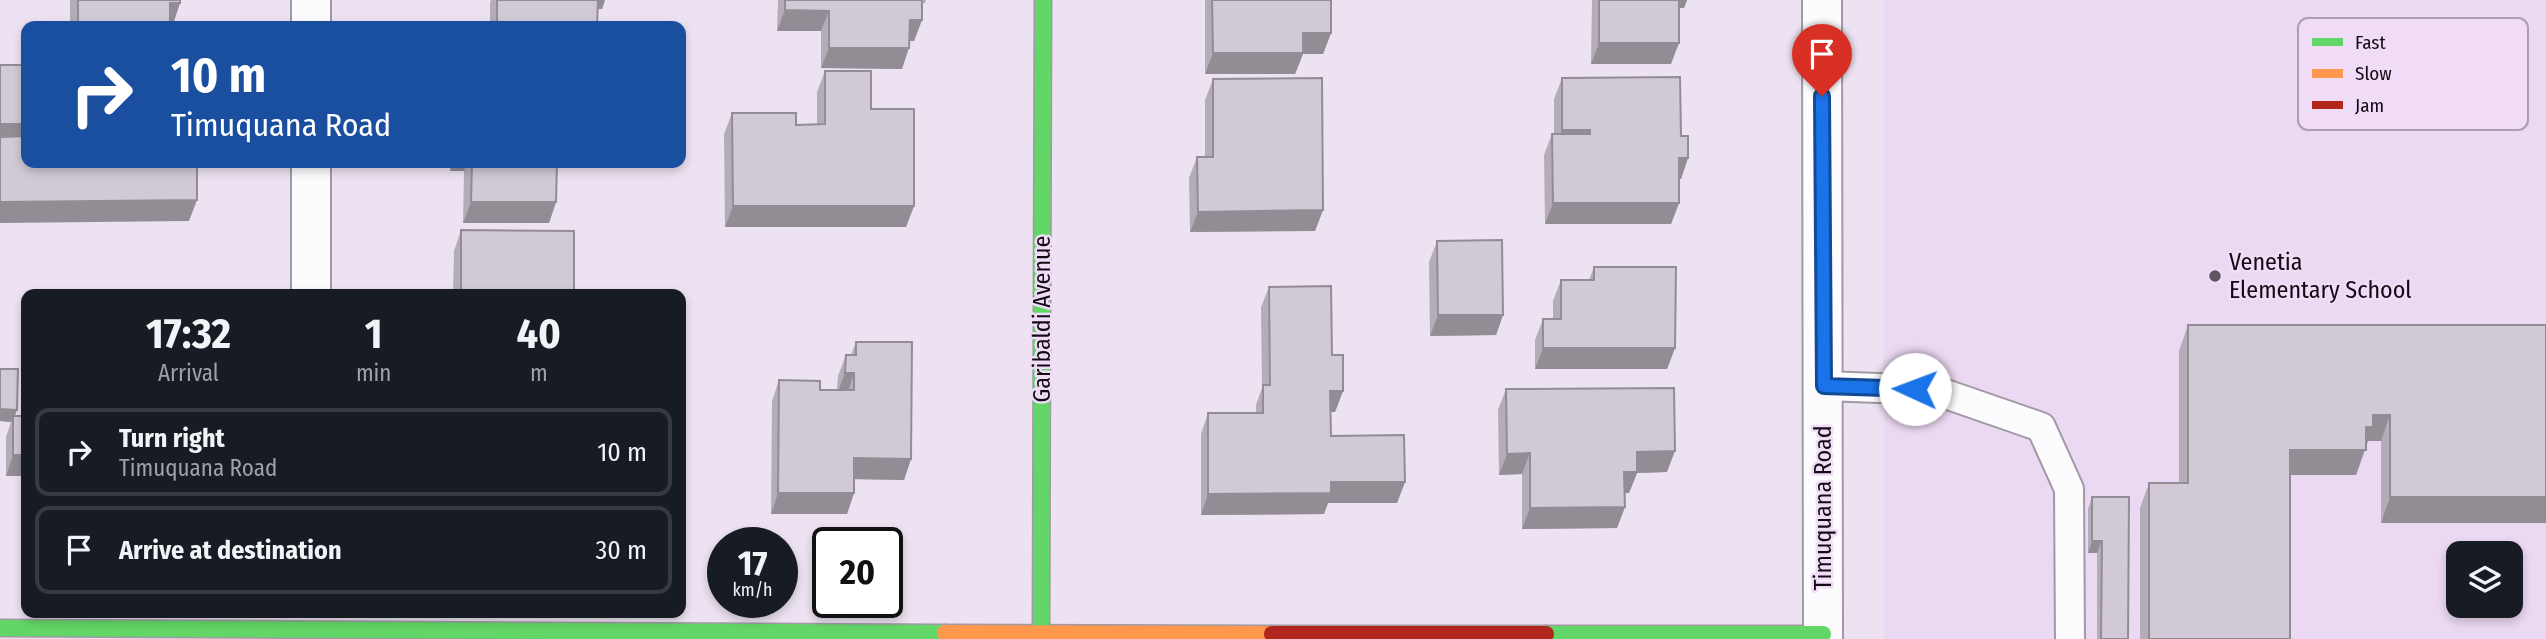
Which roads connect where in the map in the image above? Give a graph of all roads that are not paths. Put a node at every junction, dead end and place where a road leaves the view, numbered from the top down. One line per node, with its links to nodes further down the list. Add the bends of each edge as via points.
1 (311, 0): 4 (street)
2 (1043, 0): 10 (street, Garibaldi Avenue)
3 (1822, 0): 7 (street, Timuquana Road)
4 (311, 21)
5 (311, 168): 6 (street)
6 (311, 289)
7 (1824, 386): 11 (street, Timuquana Road); 12 (lane, via 1934,390 2041,427 2069,489)
8 (311, 626): 9 (street); 10 (street)
9 (0, 628)
10 (1041, 636): 11 (street)
11 (1823, 636)
12 (2070, 639)

